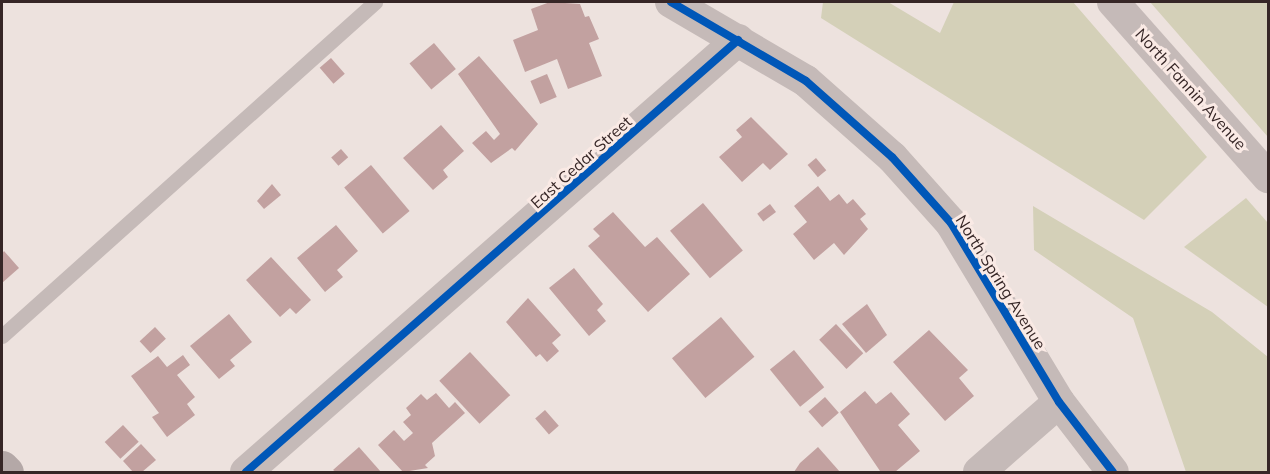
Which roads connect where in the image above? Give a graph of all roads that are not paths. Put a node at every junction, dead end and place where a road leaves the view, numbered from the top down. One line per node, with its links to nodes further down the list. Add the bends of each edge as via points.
1 (375, 2): 6 (lane)
2 (671, 2): 4 (street, North Spring Avenue)
3 (1113, 2): 5 (street, North Fannin Avenue)
4 (738, 40): 7 (street, North Spring Avenue, via 845,111 951,223); 10 (street, East Cedar Street, via 388,352)
5 (1269, 177)
6 (2, 336)
7 (1059, 402): 11 (street); 12 (street, North Spring Avenue)
8 (2, 467): 9 (main road)
9 (6, 472)
10 (246, 472)
11 (979, 472)
12 (1113, 472)

